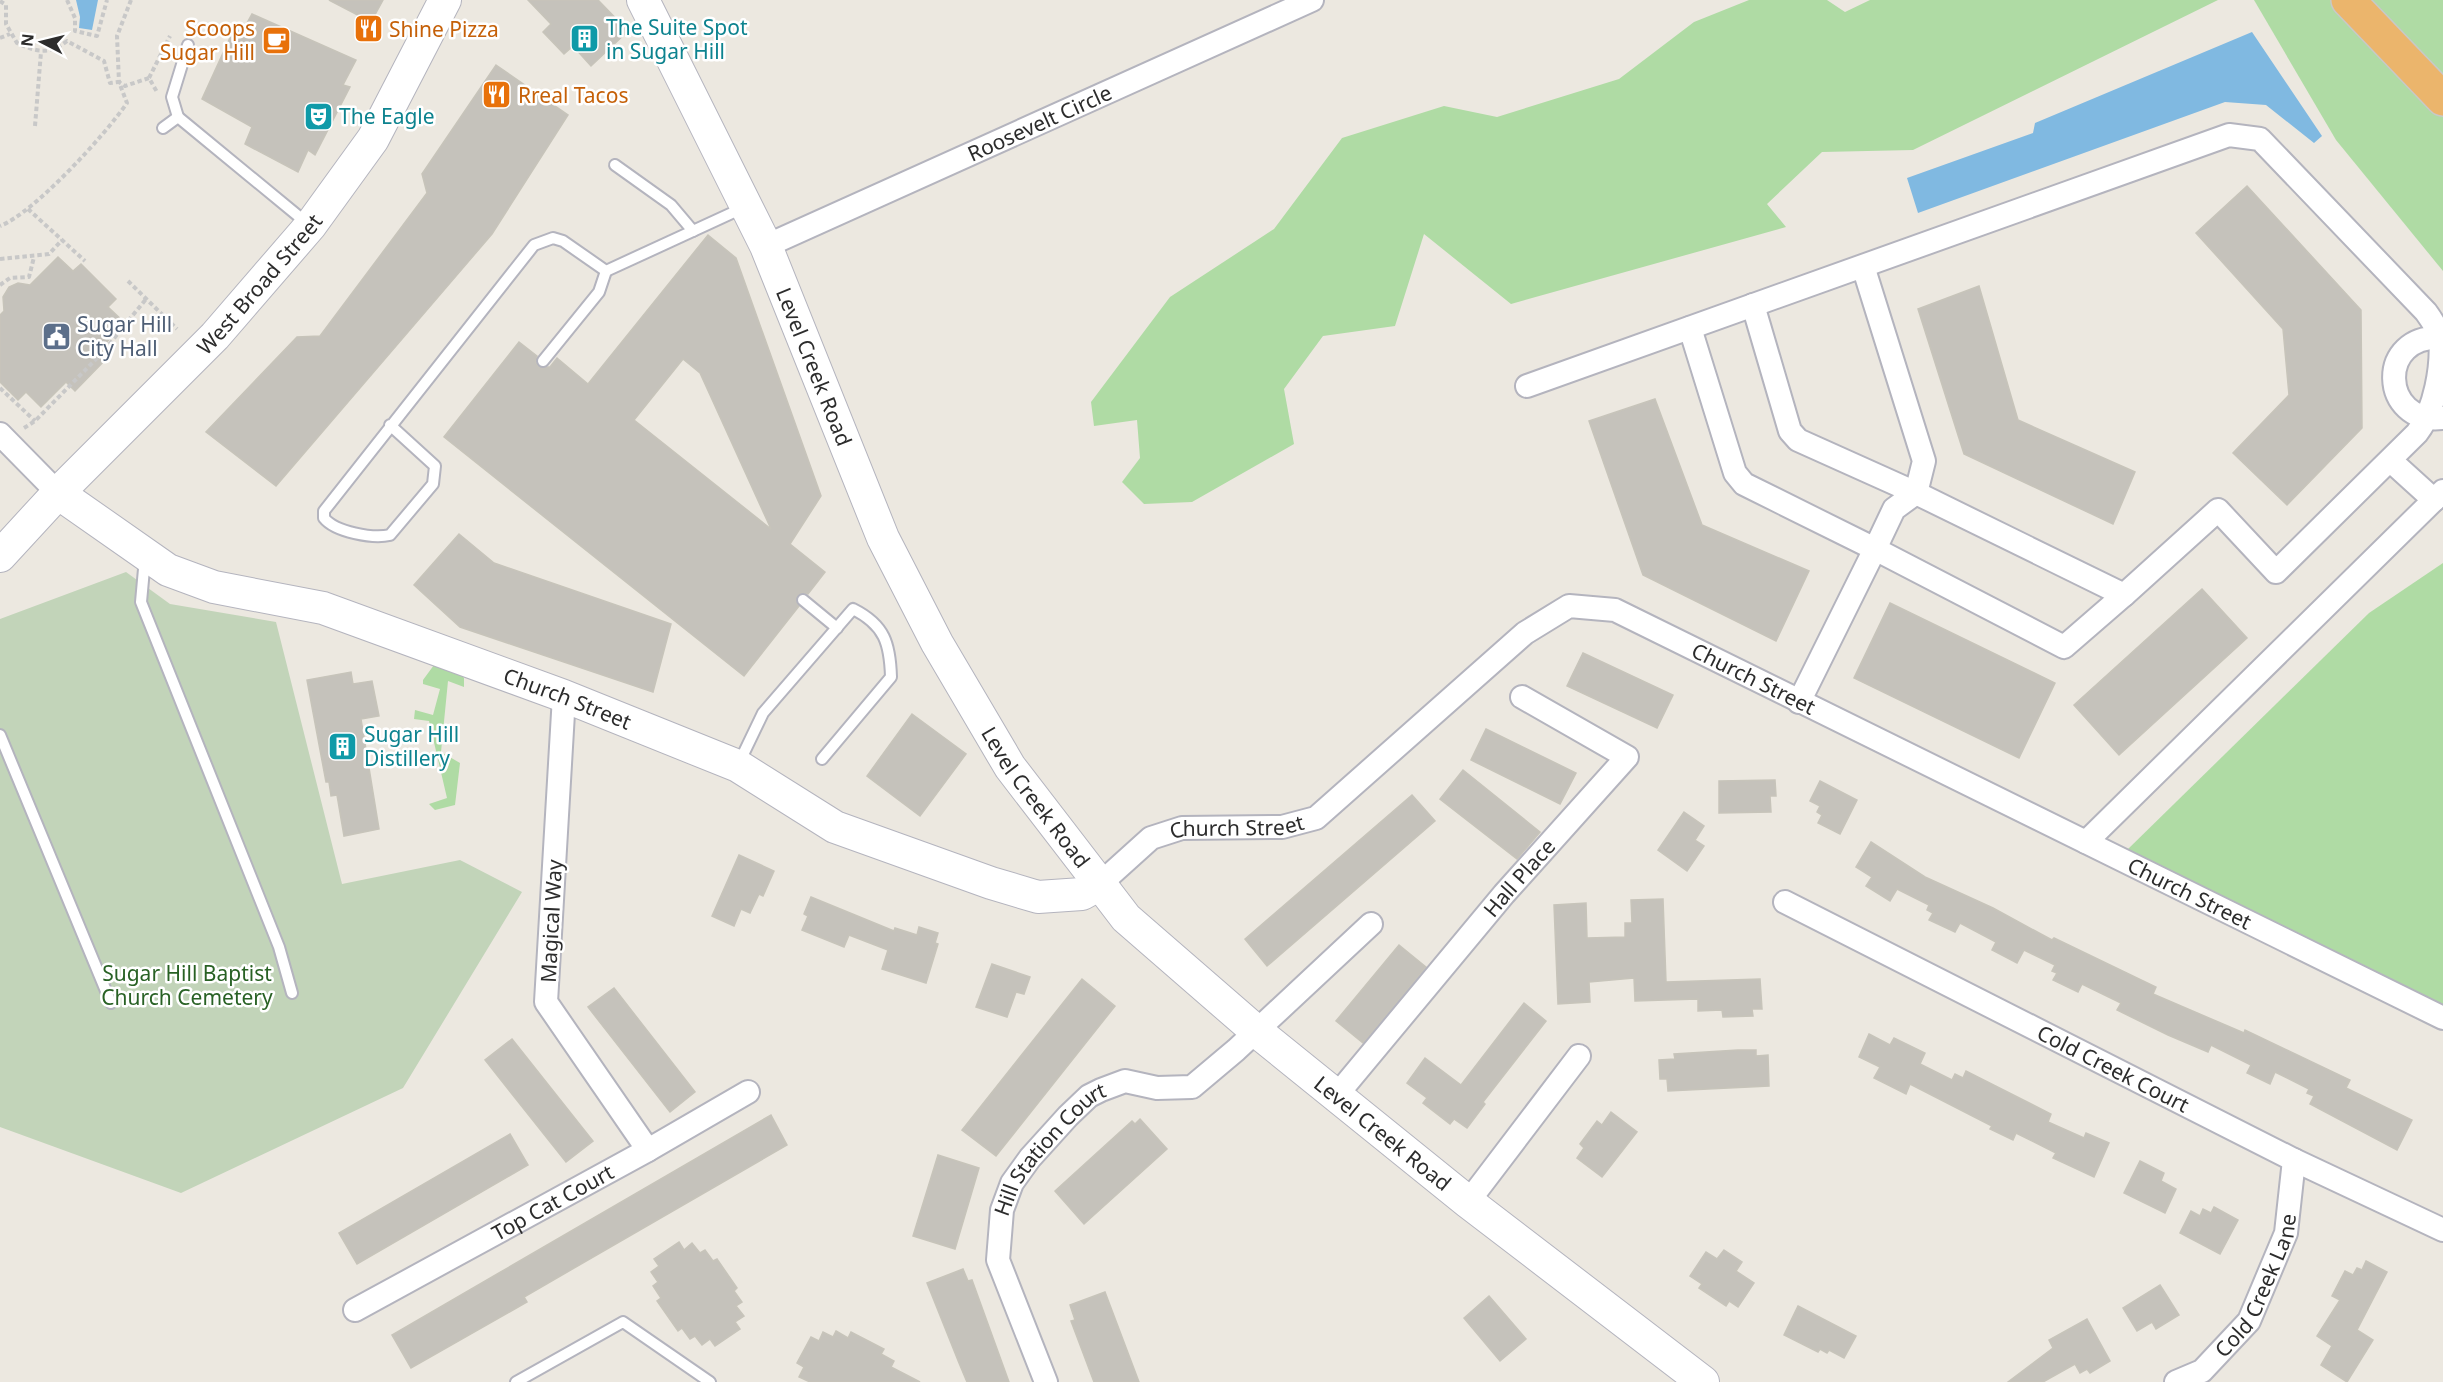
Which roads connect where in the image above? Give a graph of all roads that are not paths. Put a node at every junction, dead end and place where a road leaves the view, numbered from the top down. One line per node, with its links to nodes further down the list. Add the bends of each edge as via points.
1 (445, 0): 11 (street, West Broad Street, via 373,139)
2 (643, 0): 10 (street, Level Creek Road)
3 (1312, 0): 13 (street, Roosevelt Circle)
4 (2348, 0): 6 (highway)
5 (188, 45): 7 (lane, via 172,96)
6 (2443, 99)
7 (178, 117): 8 (lane); 11 (lane)
8 (163, 128)
9 (615, 165): 12 (lane, via 671,205)
10 (748, 206): 12 (lane); 13 (street, Level Creek Road)
11 (310, 226): 25 (street, West Broad Street, via 215,336)
12 (693, 231): 15 (lane)
13 (766, 246): 41 (street, Level Creek Road, via 883,538 937,643 1010,767)
14 (1863, 266): 16 (street); 18 (street, via 2229,135 2260,139 2426,312); 26 (street, via 1924,460)
15 (606, 271): 19 (lane, via 599,292); 22 (lane, via 563,241 553,238 534,245)
16 (1753, 305): 17 (street); 26 (street, via 1790,431 1798,440)
17 (1690, 328): 20 (street); 28 (street, via 1736,474 1744,484)
18 (2442, 338): 21 (street); 21 (street, via 2419,340 2403,350 2396,364 2394,385 2399,399 2411,412)
19 (543, 361)
20 (1527, 386)
21 (2435, 418): 24 (street)
22 (390, 425): 22 (lane, via 324,511 330,524 376,537 390,535 433,484 435,466)
23 (10, 432): 25 (street)
24 (2391, 461): 27 (street); 31 (street, via 2276,572 2218,510)
25 (58, 493): 29 (street, Church Street); 30 (street, West Broad Street)
26 (1916, 493): 28 (street, via 1894,509); 31 (street)
27 (2438, 496): 40 (street)
28 (1875, 549): 31 (street, via 2064,647); 36 (street)
29 (146, 555): 34 (street, Church Street, via 168,570 214,586 323,609); 44 (lane, via 141,602 275,936)
30 (0, 556)
31 (2124, 595)
32 (803, 600): 33 (lane)
33 (837, 628): 38 (lane, via 853,609 870,618 890,649 891,677); 39 (lane, via 763,713)
34 (564, 696): 39 (street, Church Street); 51 (street, Magical Way, via 546,1002)
35 (1522, 697): 50 (street, Hall Place, via 1628,757 1504,894)
36 (1798, 702): 40 (street, Church Street); 41 (street, Church Street, via 1615,610 1569,606 1525,633 1316,818 1282,827 1182,828 1151,838)
37 (0, 735): 45 (lane)
38 (822, 759)
39 (738, 766): 41 (street, Church Street, via 835,827 991,884 1038,897)
40 (2086, 842): 46 (street, Church Street)
41 (1091, 889): 47 (street, Level Creek Road)
42 (1785, 902): 52 (street, Cold Creek Court)
43 (1371, 924): 47 (street, Hill Station Court)
44 (292, 993)
45 (111, 1003)
46 (2443, 1018)
47 (1256, 1030): 50 (street, Level Creek Road); 59 (street, Hill Station Court, via 1191,1087 1157,1088 1125,1082 1089,1096 1012,1183 1002,1210 998,1260)
48 (1579, 1056): 53 (street)
49 (748, 1092): 51 (street, Top Cat Court)
50 (1336, 1096): 53 (street, Level Creek Road)
51 (648, 1150): 55 (street, Top Cat Court)
52 (2294, 1160): 54 (street, Cold Creek Court); 60 (street, Cold Creek Lane, via 2286,1233 2250,1321 2202,1371)
53 (1468, 1202): 56 (street, Level Creek Road)
54 (2443, 1230)
55 (354, 1310)
56 (1697, 1380)
57 (516, 1382): 58 (lane, via 623,1322)
58 (710, 1382)
59 (1046, 1382)
60 (2176, 1382)

